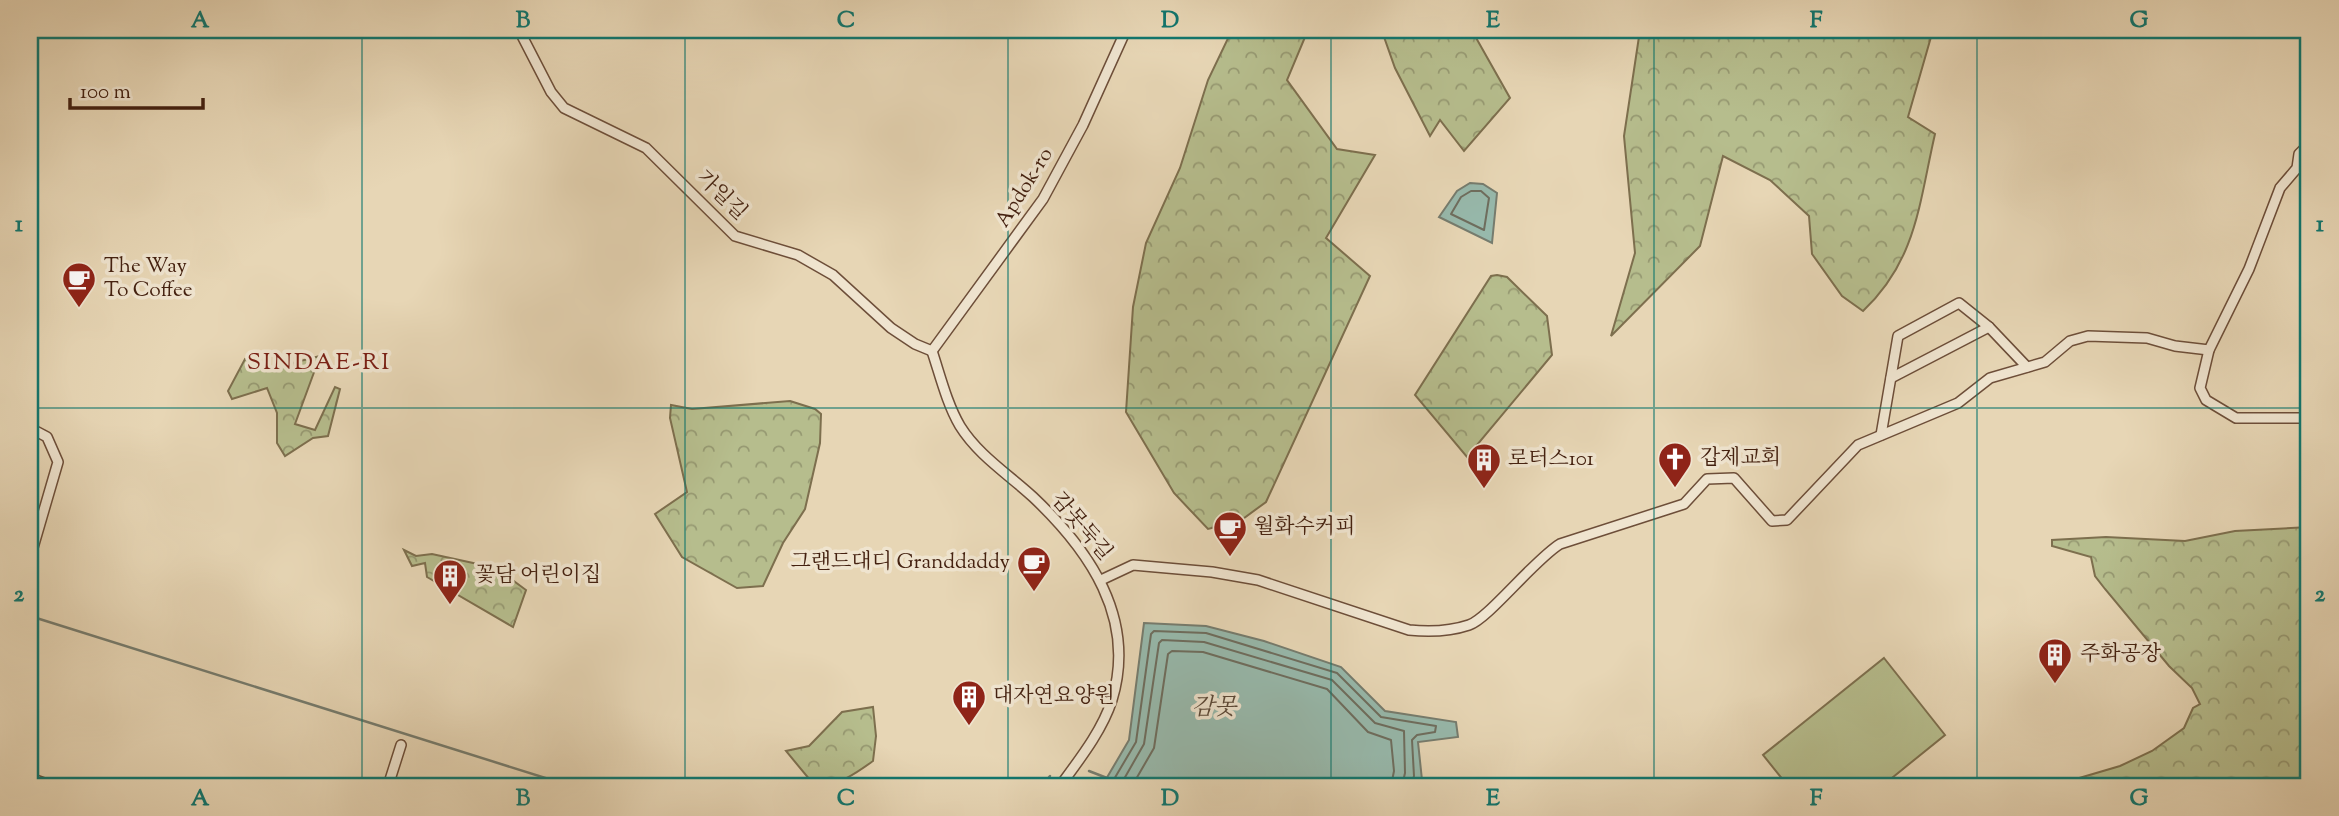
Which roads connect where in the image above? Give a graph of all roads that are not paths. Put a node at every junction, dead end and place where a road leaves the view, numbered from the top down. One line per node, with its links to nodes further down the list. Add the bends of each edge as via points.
1 (519, 30): 6 (street, 가일길, via 564,108 646,148 735,236 797,255 833,275 891,328)
2 (1126, 30): 6 (street, Apdok-ro, via 1043,199)
3 (2309, 144): 5 (street, via 2280,188 2249,269)
4 (1989, 327): 7 (street); 8 (street); 8 (street, via 1958,303 1898,336)
5 (2208, 350): 7 (street, via 2147,338 2088,336 2070,341 2045,362); 9 (street, via 2200,388 2206,400 2236,418)
6 (932, 351): 13 (street, 감못둑길, via 960,426 985,456 1071,537)
7 (2027, 367): 11 (street, via 1990,378 1958,403)
8 (1891, 378): 11 (street)
9 (2309, 418)
10 (30, 428): 12 (street, via 52,443 58,462)
11 (1881, 435): 13 (street, via 1858,445 1787,520 1772,521 1734,478 1707,479 1684,504 1560,544 1542,555 1471,625 1409,630 1258,580 1212,572 1133,565)
12 (30, 558)
13 (1101, 580): 18 (street, 감못둑길, via 1113,615 1118,654 1114,689 1096,733)
14 (401, 745): 17 (street)
15 (30, 778): 16 (street)
16 (52, 786)
17 (388, 786)
18 (1059, 786)

